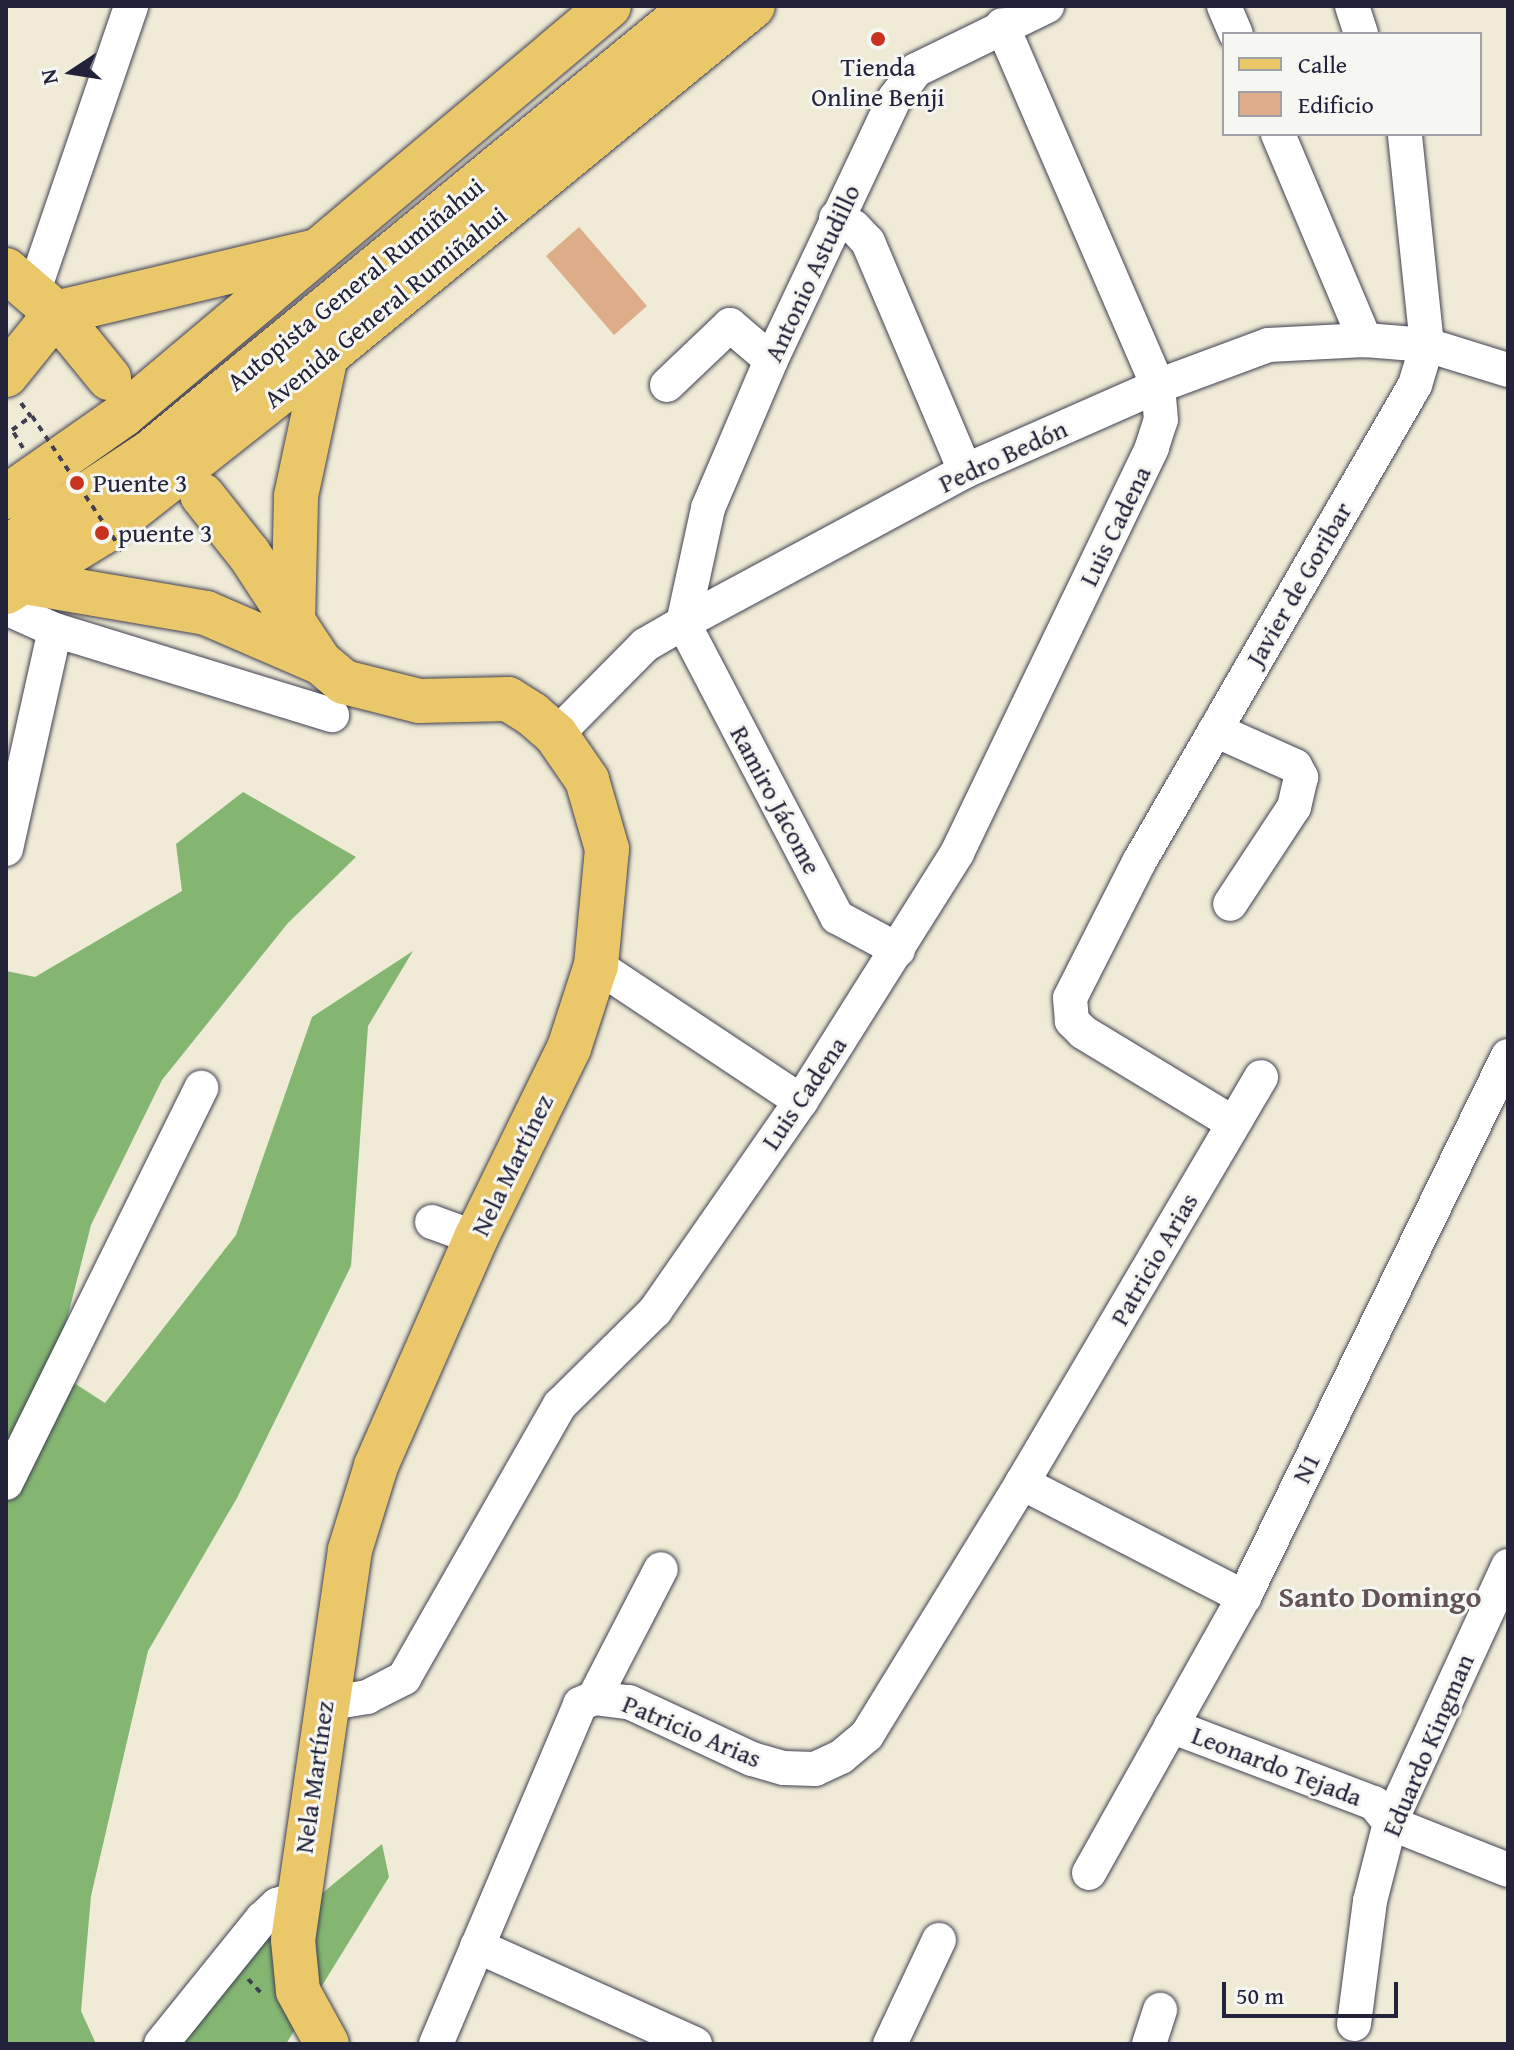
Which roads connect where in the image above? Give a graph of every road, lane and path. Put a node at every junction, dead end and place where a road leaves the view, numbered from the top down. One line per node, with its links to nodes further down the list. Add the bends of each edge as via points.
1 (131, 6): 15 (street)
2 (694, 6): 33 (main road, Autopista General Rumiñahui, via 152,451)
3 (753, 6): 18 (main road, Avenida General Rumiñahui)
4 (1047, 6): 8 (street, Antonio Astudillo)
5 (1224, 6): 9 (street)
6 (1352, 6): 10 (street)
7 (607, 7): 14 (main road, Autopista General Rumiñahui)
8 (1002, 25): 13 (street, Antonio Astudillo, via 910,76); 23 (street)
9 (1235, 32)
10 (1360, 32)
11 (1279, 136): 16 (street)
12 (1405, 136): 17 (street, Javier de Goribar)
13 (836, 218): 19 (street, Antonio Astudillo); 27 (street, via 868,242)
14 (323, 250): 15 (main road); 30 (main road, Autopista General Rumiñahui, via 123,415)
15 (32, 292): 21 (main road); 24 (main road)
16 (1365, 340): 17 (street, Pedro Bedón); 23 (street, Pedro Bedón, via 1268,345)
17 (1427, 345): 20 (street, Pedro Bedón); 40 (street, Javier de Goribar, via 1415,385)
18 (326, 356): 29 (main road); 33 (main road, Avenida General Rumiñahui, via 102,533)
19 (771, 360): 22 (street, via 730,325); 36 (street, Antonio Astudillo, via 708,508)
20 (1508, 370)
21 (109, 378)
22 (667, 385)
23 (1158, 386): 27 (street, Pedro Bedón); 44 (street, Luis Cadena, via 1161,420 1152,447 957,853)
24 (15, 391): 25 (path)
25 (31, 417): 26 (path); 31 (path, bridge)
26 (12, 430)
27 (965, 471): 36 (street, Pedro Bedón)
28 (202, 495): 32 (main road, Nela Martínez)
29 (296, 496): 32 (main road, via 276,536); 35 (main road)
30 (6, 497)
31 (123, 552)
32 (249, 554): 34 (main road, via 225,594 191,607); 35 (main road, Nela Martínez)
33 (11, 583): 34 (main road); 37 (street)
34 (165, 605): 38 (main road, via 245,626)
35 (293, 623): 38 (main road, Nela Martínez)
36 (683, 623): 41 (street, Pedro Bedón, via 645,645); 44 (street, Ramiro Jácome, via 837,917)
37 (55, 630): 39 (street); 42 (street)
38 (320, 662): 41 (main road, Nela Martínez, via 361,690 398,699 508,699)
39 (332, 715)
40 (1215, 730): 43 (street, via 1295,766 1301,777 1294,807); 50 (street, Javier de Goribar, via 1139,862 1069,1009 1072,1021 1100,1045)
41 (556, 735): 45 (main road, Nela Martínez, via 587,780 603,826 607,872)
42 (6, 849)
43 (1230, 904)
44 (898, 950): 49 (street, Luis Cadena)
45 (596, 965): 49 (street); 52 (main road, Nela Martínez, via 569,1048)
46 (1508, 1056): 57 (street, N1)
47 (1261, 1077): 50 (street, Patricio Arias)
48 (201, 1088): 53 (street)
49 (801, 1101): 59 (street, Luis Cadena, via 655,1311 560,1405 404,1678 367,1697)
50 (1233, 1123): 54 (street, Patricio Arias)
51 (432, 1222): 52 (street)
52 (476, 1238): 59 (main road, Nela Martínez, via 376,1466 350,1550)
53 (6, 1483)
54 (1022, 1483): 57 (street); 58 (street, Patricio Arias, via 867,1735 841,1757 815,1769 784,1768 752,1759 629,1702)
55 (1508, 1566): 61 (street, Eduardo Kingman)
56 (661, 1569): 58 (street)
57 (1244, 1597): 60 (street, N1)
58 (594, 1698): 66 (street, Patricio Arias, via 580,1704 570,1719)
59 (324, 1704): 64 (main road, Nela Martínez)
60 (1171, 1726): 61 (street, Leonardo Tejada, via 1374,1803); 63 (street, N1)
61 (1390, 1823): 62 (street, Leonardo Tejada); 68 (street, Eduardo Kingman, via 1370,1901)
62 (1508, 1870)
63 (1089, 1873)
64 (296, 1899): 69 (street, via 277,1905 262,1919); 70 (main road, Nela Martínez, via 292,1965 306,2012)
65 (939, 1940): 73 (street)
66 (477, 1946): 71 (street, Patricio Arias); 72 (street)
67 (1160, 2010): 74 (street)
68 (1354, 2024)
69 (161, 2044)
70 (327, 2044)
71 (436, 2044)
72 (695, 2044)
73 (890, 2044)
74 (1149, 2044)

